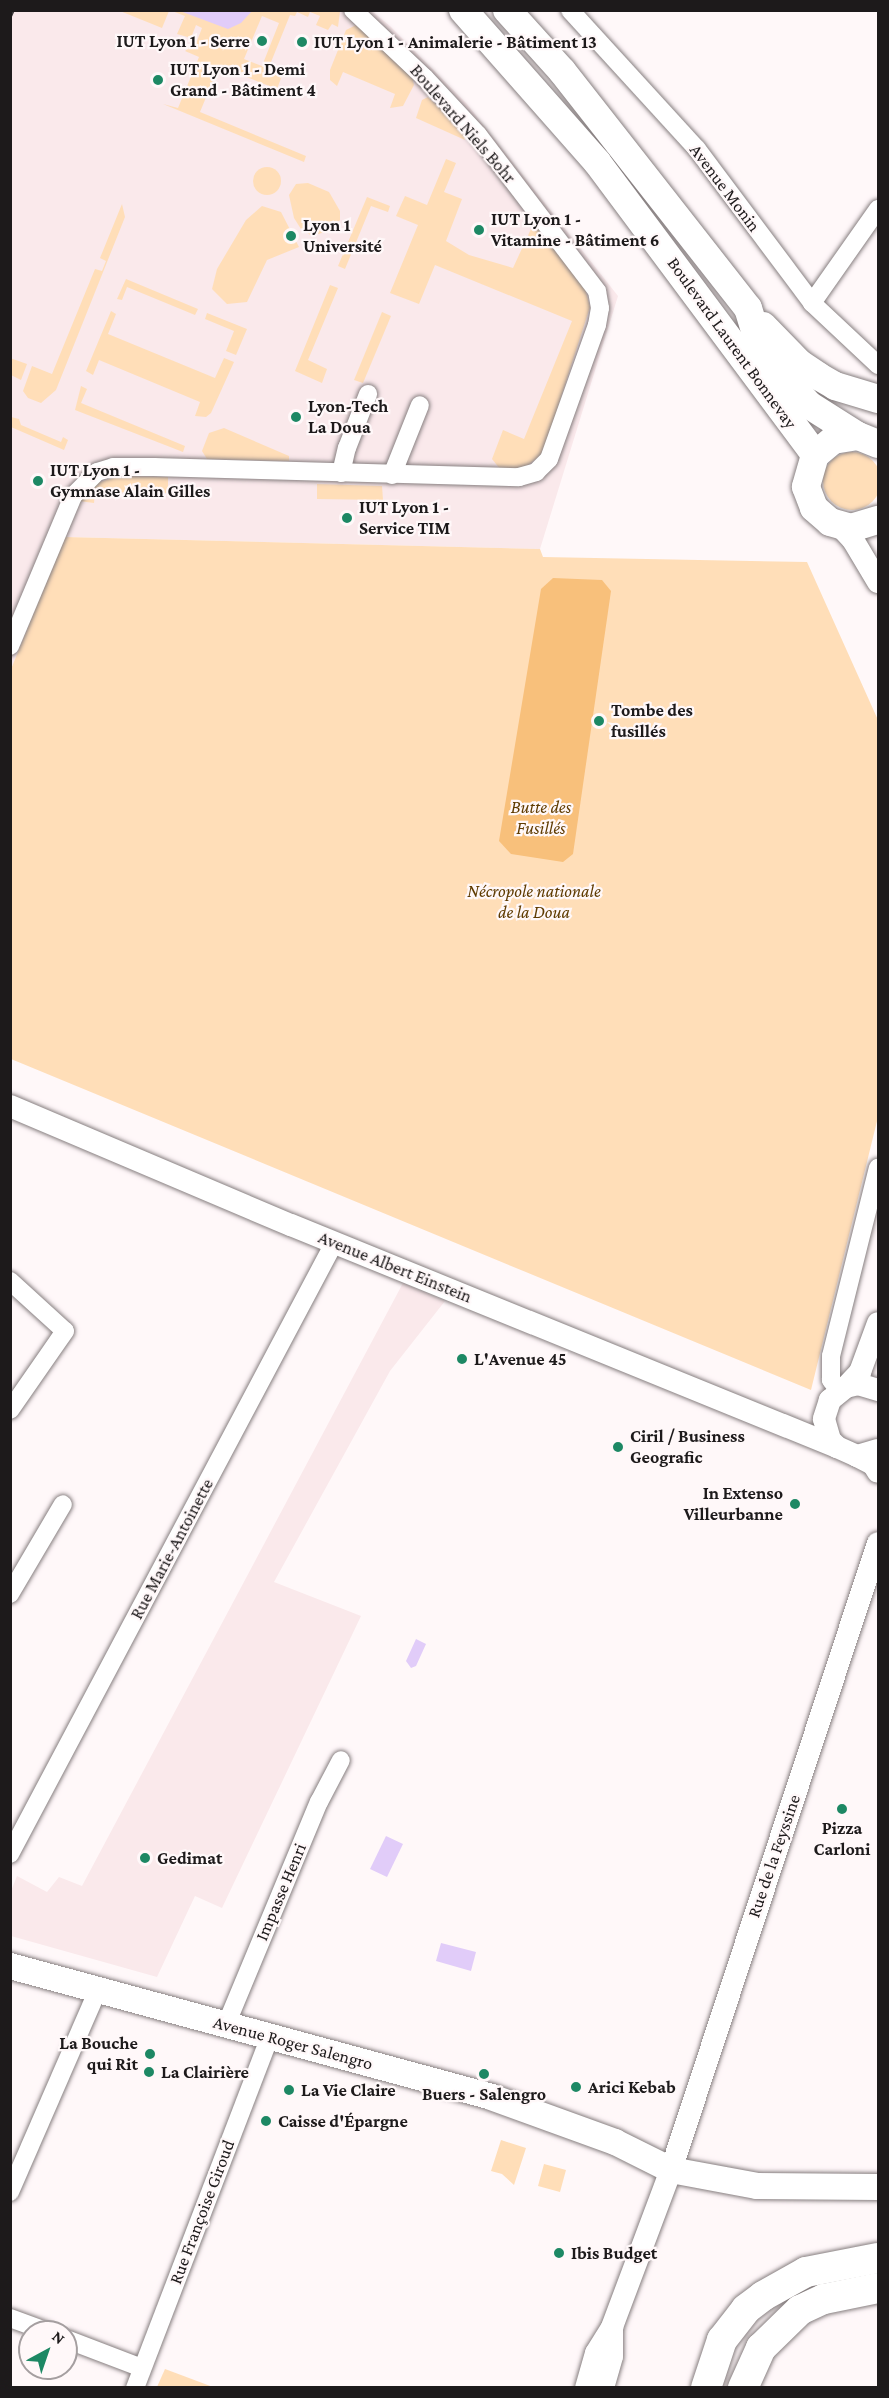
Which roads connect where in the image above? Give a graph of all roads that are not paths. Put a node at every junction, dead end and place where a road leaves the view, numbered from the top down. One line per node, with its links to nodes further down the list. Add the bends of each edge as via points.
1 (353, 10): 15 (street, Boulevard Niels Bohr, via 478,135 592,284 600,300 597,325 557,440 544,466 519,477)
2 (463, 10): 13 (main road, Boulevard Laurent Bonnevay, via 597,162)
3 (507, 10): 7 (main road, Boulevard Laurent Bonnevay, via 562,71)
4 (570, 10): 6 (street, Avenue Monin, via 697,149)
5 (879, 209): 6 (street)
6 (812, 303): 8 (street, Avenue Monin)
7 (748, 308): 10 (main road, via 799,363 835,386); 12 (main road, Boulevard Laurent Bonnevay, via 758,340 774,367 809,405)
8 (879, 365)
9 (369, 394): 14 (street)
10 (879, 399)
11 (420, 405): 15 (street)
12 (868, 440): 13 (main road, Boulevard Laurent Bonnevay, via 833,440)
13 (815, 455): 17 (main road, via 807,476 809,498 821,516)
14 (341, 473): 15 (street, Boulevard Niels Bohr); 19 (street, Boulevard Niels Bohr, via 113,466 97,472 73,496)
15 (392, 475)
16 (879, 520): 17 (main road, via 862,527)
17 (840, 526): 18 (street)
18 (879, 582)
19 (10, 646)
20 (10, 1106): 22 (street, Avenue Albert Einstein)
21 (879, 1168): 28 (street, via 831,1356 831,1380)
22 (334, 1243): 30 (street, Avenue Albert Einstein); 37 (street, Rue Marie-Antoinette)
23 (10, 1281): 29 (street, via 65,1331)
24 (879, 1323): 28 (street, via 860,1372)
25 (879, 1339): 26 (street)
26 (879, 1354)
27 (879, 1390): 28 (street, via 858,1384)
28 (837, 1395): 30 (street, via 814,1415); 31 (street, via 825,1429)
29 (10, 1410)
30 (781, 1423): 31 (street, Avenue Albert Einstein)
31 (858, 1451): 32 (street)
32 (879, 1472)
33 (63, 1504): 35 (street)
34 (879, 1544): 42 (street, Rue de la Feyssine)
35 (10, 1594)
36 (341, 1760): 40 (street, Impasse Henri, via 319,1802)
37 (10, 1854)
38 (10, 1966): 39 (main road, Avenue Roger Salengro)
39 (98, 1990): 40 (main road, Avenue Roger Salengro); 44 (street)
40 (226, 2025): 41 (main road, Avenue Roger Salengro)
41 (270, 2037): 42 (main road, Avenue Roger Salengro, via 491,2097 615,2142); 49 (street, Rue Françoise Giroud)
42 (671, 2170): 43 (main road, Avenue Roger Salengro, via 757,2186); 47 (street, Rue de la Feyssine)
43 (879, 2187)
44 (10, 2192)
45 (879, 2258): 54 (highway, via 806,2272 763,2296 746,2309 723,2340)
46 (879, 2288): 50 (highway, via 824,2299 788,2319)
47 (612, 2327): 52 (street, via 596,2353); 53 (street, via 612,2356)
48 (78, 2344): 49 (street)
49 (142, 2368): 51 (street, Rue Françoise Giroud)
50 (748, 2374)
51 (135, 2388)
52 (586, 2388)
53 (603, 2388)
54 (706, 2388)

